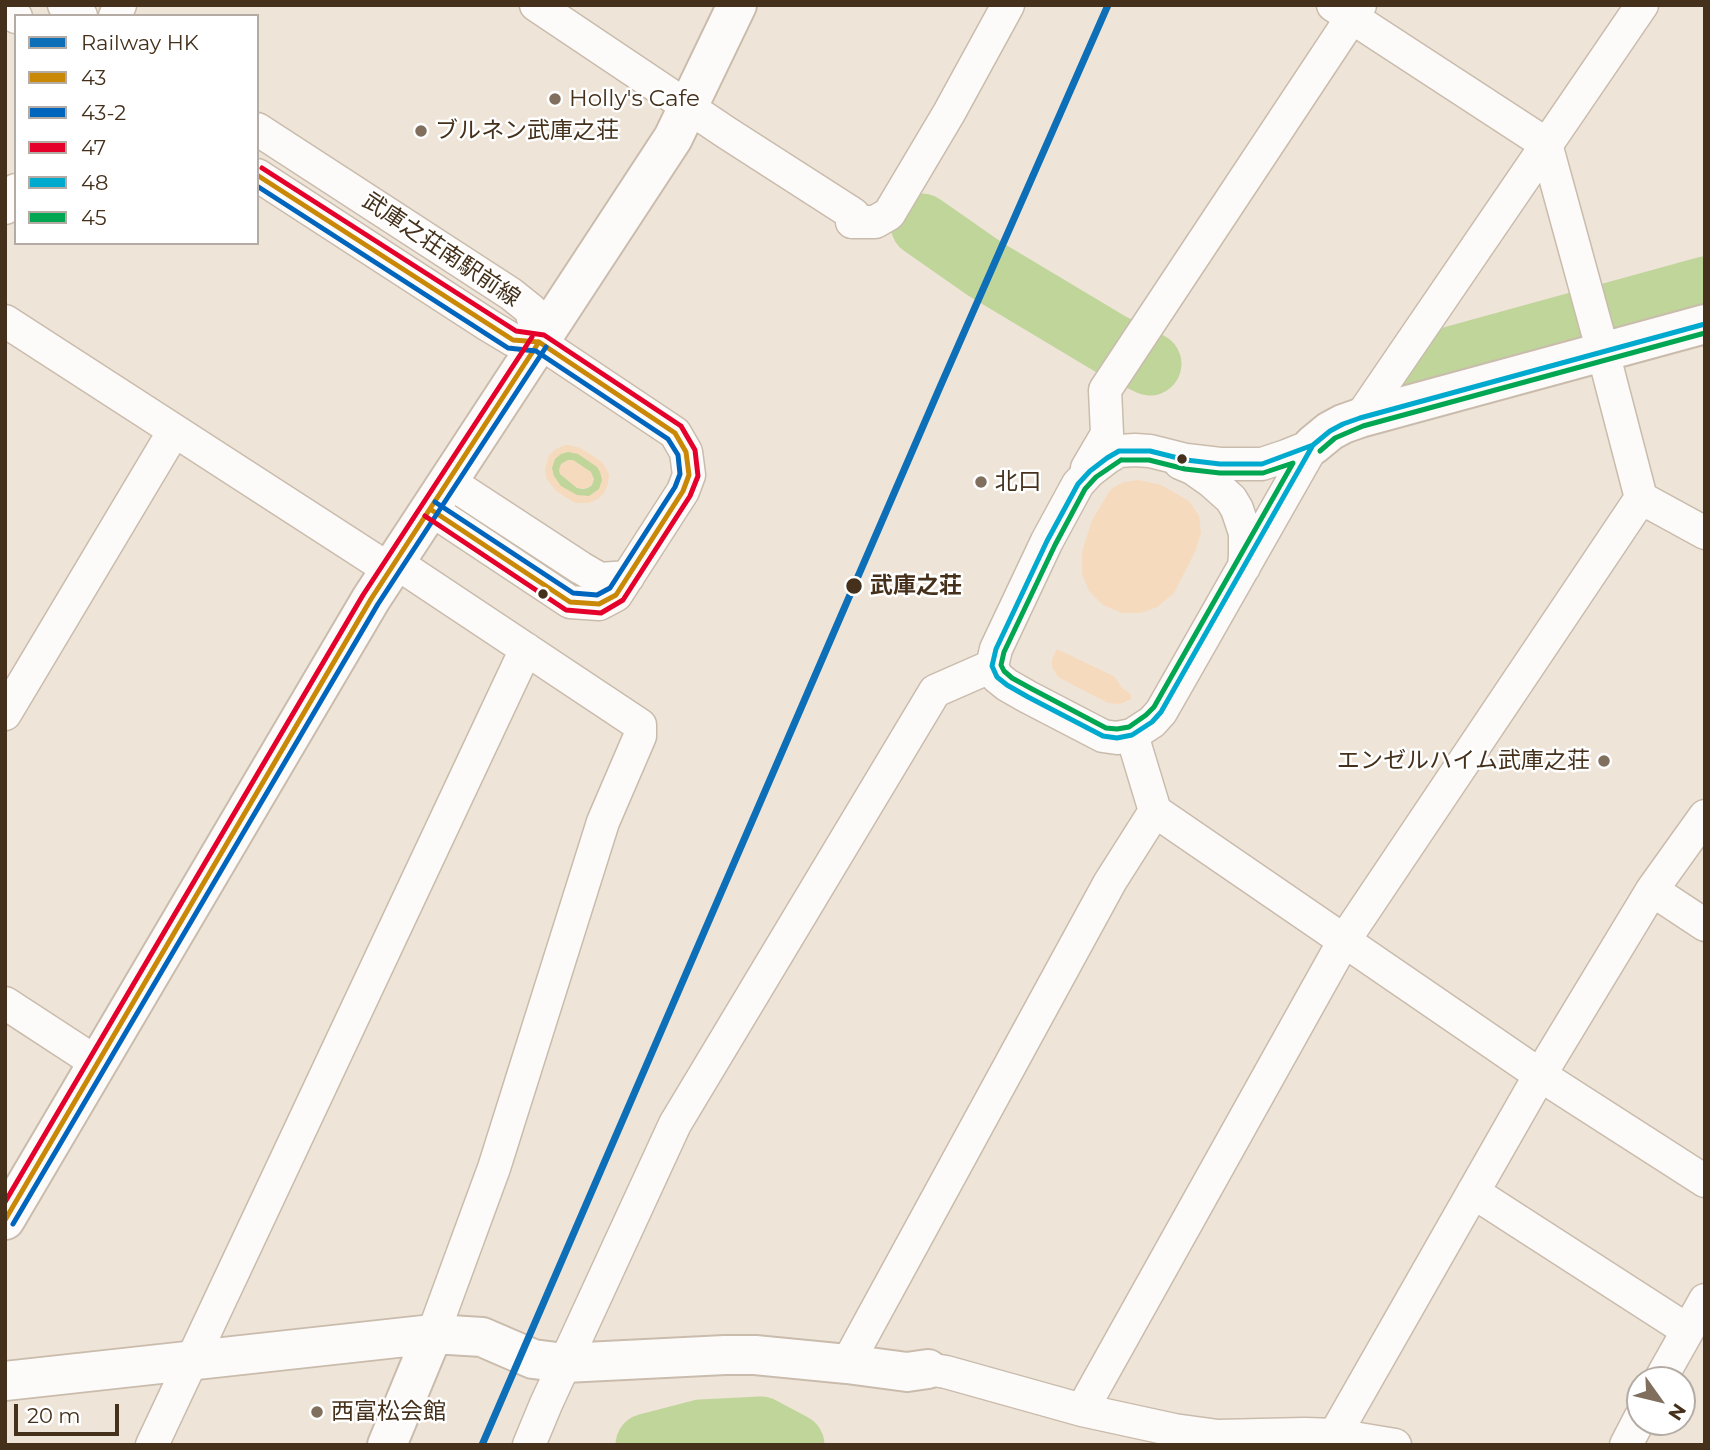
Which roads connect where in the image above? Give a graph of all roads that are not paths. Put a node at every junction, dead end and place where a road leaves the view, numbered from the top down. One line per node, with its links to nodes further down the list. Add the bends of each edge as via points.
1 (536, 5): 6 (street)
2 (737, 5): 6 (street)
3 (1008, 5): 6 (street, via 889,214 875,222 852,222 853,214)
4 (1642, 5): 8 (street)
5 (1348, 9): 8 (street); 18 (street, via 1105,390 1107,434)
6 (688, 107): 13 (street, via 673,138)
7 (259, 131): 13 (street, 武庫之荘南駅前線, via 511,294 531,310)
8 (1546, 144): 12 (street); 14 (street)
9 (259, 177): 13 (street, 武庫之荘南駅前線, via 488,326 513,340)
10 (5, 321): 15 (street)
11 (1705, 324): 12 (street)
12 (1596, 328): 14 (street); 20 (street)
13 (539, 342): 19 (street); 19 (street, via 675,433 685,452 689,475 683,491 628,577 600,579)
14 (1360, 418): 16 (street, via 1330,431)
15 (174, 431): 22 (street); 26 (street)
16 (1313, 445): 17 (street, via 1262,464 1220,464); 23 (street)
17 (1167, 456): 18 (street, via 1119,451); 23 (street, via 1192,468 1231,499 1245,533)
18 (1077, 485): 25 (street, via 1004,631)
19 (439, 495): 22 (street)
20 (1640, 498): 21 (street); 32 (street)
21 (1705, 533)
22 (392, 566): 24 (street); 34 (street)
23 (1244, 567): 27 (street, via 1161,712)
24 (526, 649): 41 (street, via 640,725 640,736 603,822 494,1168); 42 (street)
25 (992, 666): 27 (street, via 1007,685 1088,729 1117,738); 43 (street, via 935,691 675,1124)
26 (5, 714)
27 (1132, 735): 28 (street)
28 (1155, 811): 32 (street); 44 (street, via 1110,882)
29 (1705, 816): 30 (street)
30 (1652, 890): 31 (street); 35 (street)
31 (1705, 925)
32 (1345, 939): 35 (street); 48 (street)
33 (5, 1003): 34 (street)
34 (97, 1063): 38 (street)
35 (1541, 1074): 36 (street); 37 (street)
36 (1705, 1181)
37 (1473, 1192): 40 (street); 50 (street)
38 (5, 1220)
39 (1705, 1300): 40 (street)
40 (1687, 1329): 45 (street)
41 (433, 1334): 42 (street); 43 (street, via 482,1337 533,1359); 52 (street)
42 (193, 1360): 47 (street); 51 (street)
43 (565, 1363): 44 (street, via 755,1355); 49 (street)
44 (847, 1364): 46 (street, via 907,1372)
45 (1667, 1366)
46 (928, 1369): 48 (street)
47 (5, 1381)
48 (1082, 1410): 50 (street, via 1219,1436 1305,1434)
49 (534, 1434)
50 (1332, 1440): 53 (street)
51 (152, 1445)
52 (387, 1445)
53 (1395, 1445)

